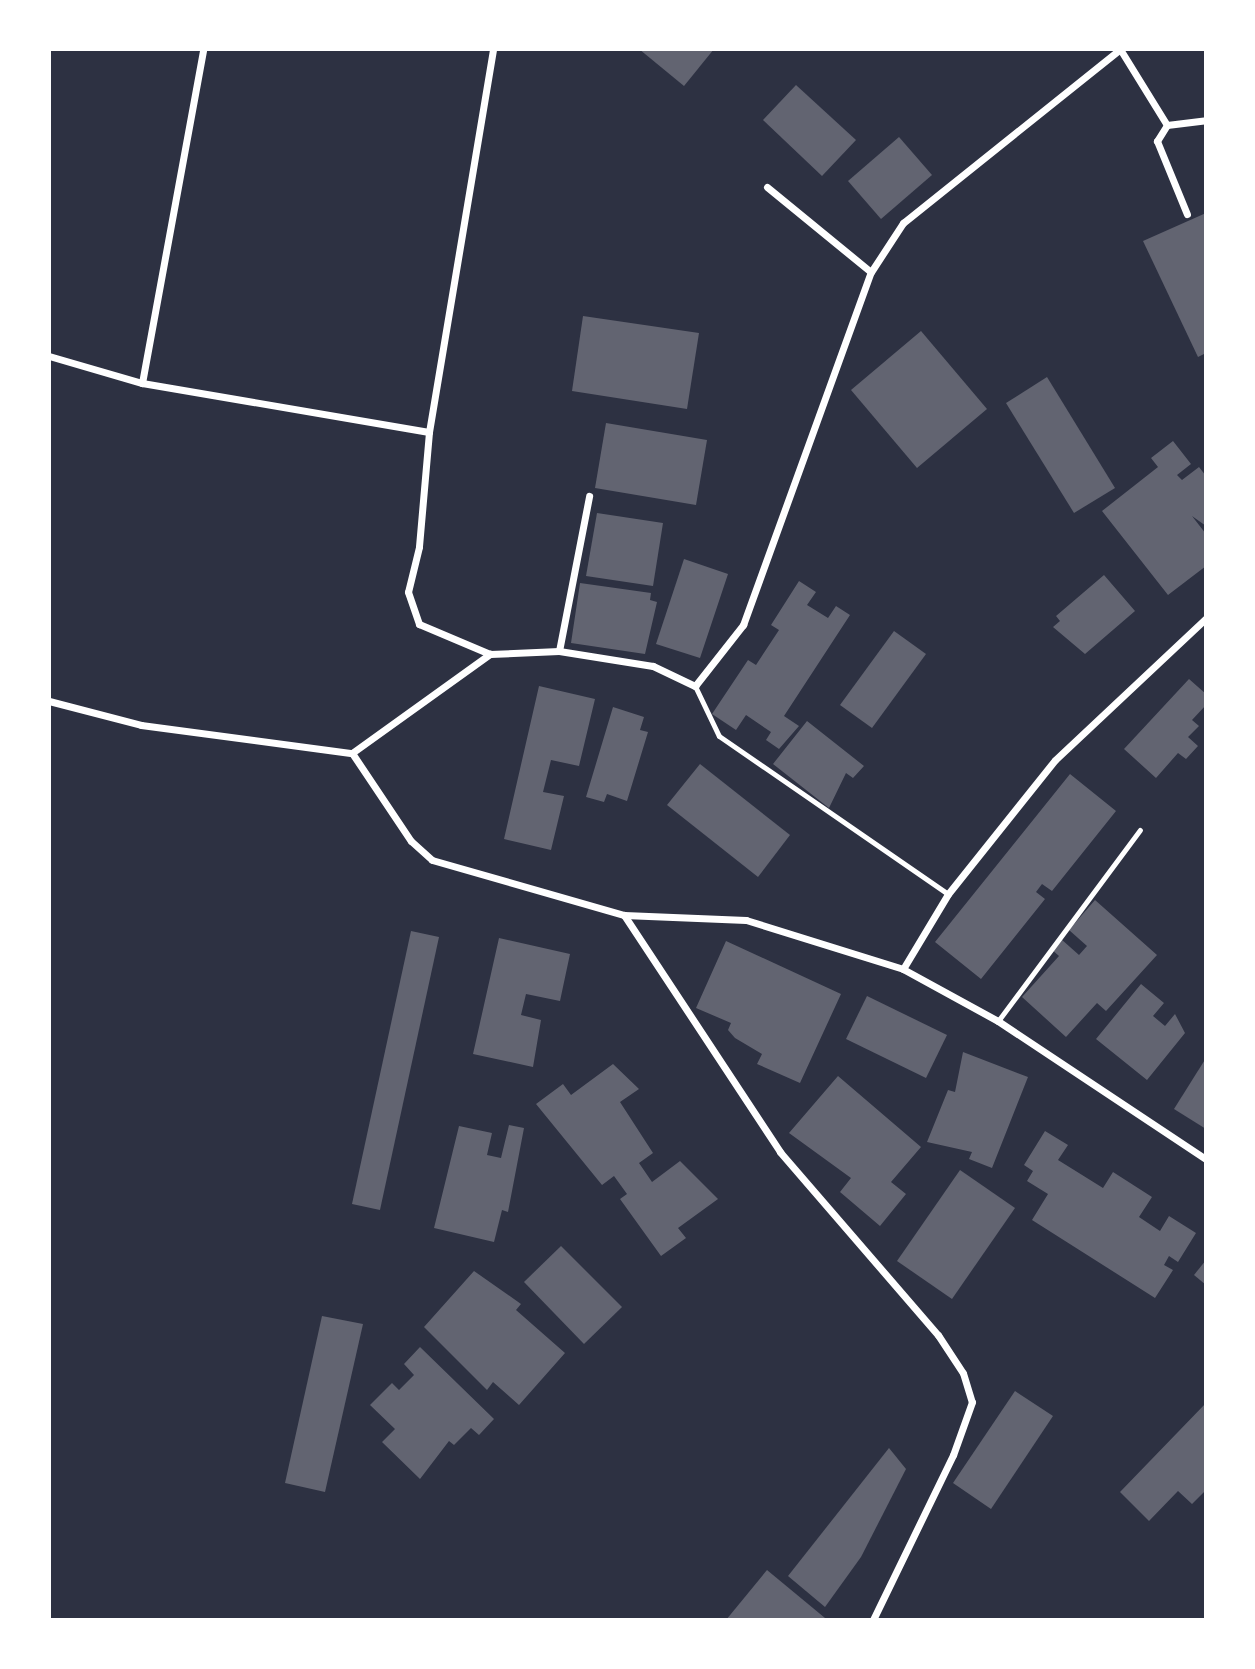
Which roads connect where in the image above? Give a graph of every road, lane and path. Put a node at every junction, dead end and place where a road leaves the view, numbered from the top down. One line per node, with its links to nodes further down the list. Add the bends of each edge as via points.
1 (204, 49): 10 (street)
2 (493, 49): 11 (street)
3 (1120, 49): 5 (street); 8 (street, via 928,197)
4 (1206, 120): 5 (street)
5 (1167, 125): 7 (street, via 1157,141)
6 (766, 187): 8 (street)
7 (1187, 214)
8 (871, 272): 16 (street, via 743,625)
9 (49, 356): 10 (street)
10 (142, 383): 11 (street)
11 (429, 432): 15 (street, via 419,547 408,592 419,624)
12 (589, 496): 14 (street)
13 (1206, 618): 20 (street, via 1055,760)
14 (559, 651): 15 (street); 16 (street, via 653,666)
15 (490, 653): 18 (street)
16 (695, 686): 20 (lane, via 719,736)
17 (49, 701): 18 (street, via 141,725)
18 (352, 753): 21 (street, via 411,841 432,860)
19 (1140, 830): 23 (lane)
20 (948, 894): 22 (street)
21 (624, 915): 22 (street, via 746,919); 25 (street, via 780,1152 938,1335 963,1373 972,1402 953,1455)
22 (903, 969): 23 (street)
23 (998, 1021): 24 (street)
24 (1206, 1159)
25 (873, 1620)

